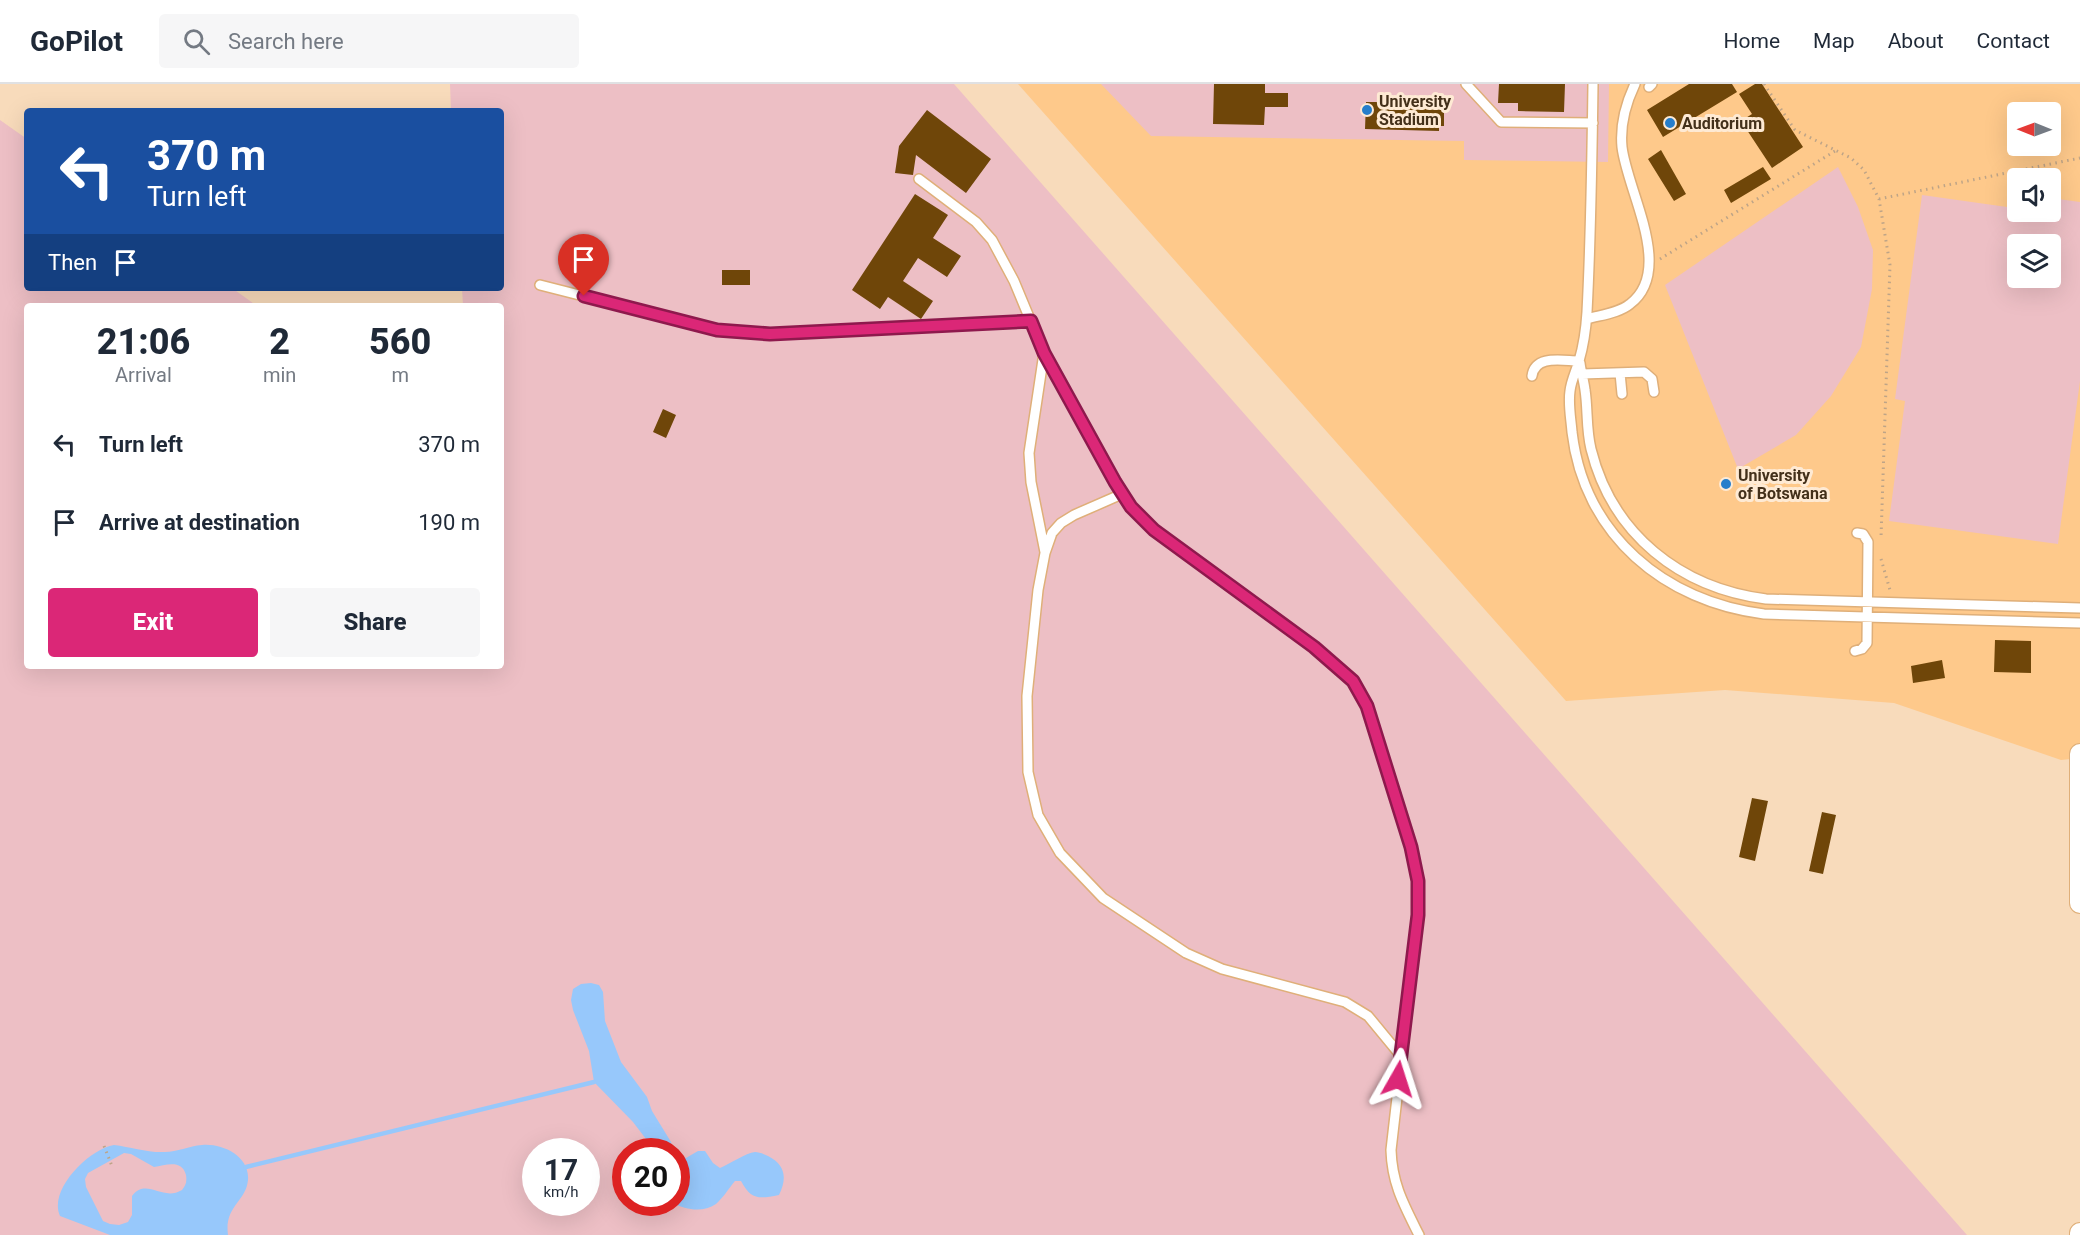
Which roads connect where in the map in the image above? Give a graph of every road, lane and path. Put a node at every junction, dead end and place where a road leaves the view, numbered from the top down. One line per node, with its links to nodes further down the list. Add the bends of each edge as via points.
1 (1466, 84): 5 (lane, via 1501,122)
2 (1593, 84): 5 (lane)
3 (1635, 84): 10 (lane, via 1624,116 1622,146 1648,239)
4 (1764, 84): 6 (path, via 1795,130)
5 (1593, 123): 12 (lane)
6 (1835, 151): 9 (path, via 1864,170); 10 (path)
7 (2080, 158): 9 (path)
8 (919, 179): 13 (lane, via 976,222 992,240)
9 (1879, 199): 23 (path, via 1890,265)
10 (1650, 265): 12 (lane, via 1643,287 1630,305)
11 (540, 285): 13 (lane, via 717,330 759,333)
12 (1587, 319): 15 (lane)
13 (1031, 321): 14 (lane)
14 (1044, 353): 21 (lane); 24 (lane, via 1029,453)
15 (1579, 361): 17 (lane); 18 (lane, via 1542,360); 31 (lane, via 1570,391 1575,450 1585,484 1604,520 1631,554 1670,584 1715,605 1764,614)
16 (1620, 373): 17 (lane); 19 (lane, via 1647,374 1654,382); 20 (lane)
17 (1582, 374): 28 (lane, via 1590,447 1599,478 1642,543 1678,571 1742,596)
18 (1532, 375)
19 (1654, 392)
20 (1622, 394)
21 (1122, 494): 24 (lane, via 1061,524 1052,533); 37 (lane, via 1154,530 1314,647 1353,681 1367,706 1418,881 1418,915)
22 (1857, 533): 27 (lane, via 1863,534 1868,542)
23 (1881, 544)
24 (1045, 553): 37 (lane, via 1027,696 1028,772 1038,815 1060,853 1103,898 1186,953 1222,969 1345,1002 1368,1016)
25 (1880, 556): 29 (path)
26 (1856, 566): 27 (lane)
27 (1867, 566): 28 (lane)
28 (1867, 601): 29 (lane); 31 (lane)
29 (1894, 602): 30 (lane)
30 (2080, 608)
31 (1867, 617): 32 (lane); 33 (lane, via 1867,643)
32 (2080, 623)
33 (1856, 651)
34 (2080, 754): 35 (street)
35 (2080, 810): 36 (street)
36 (2080, 903)
37 (1401, 1056): 40 (lane, via 1392,1170)
38 (104, 1146): 39 (path)
39 (111, 1166)
40 (1419, 1235)

